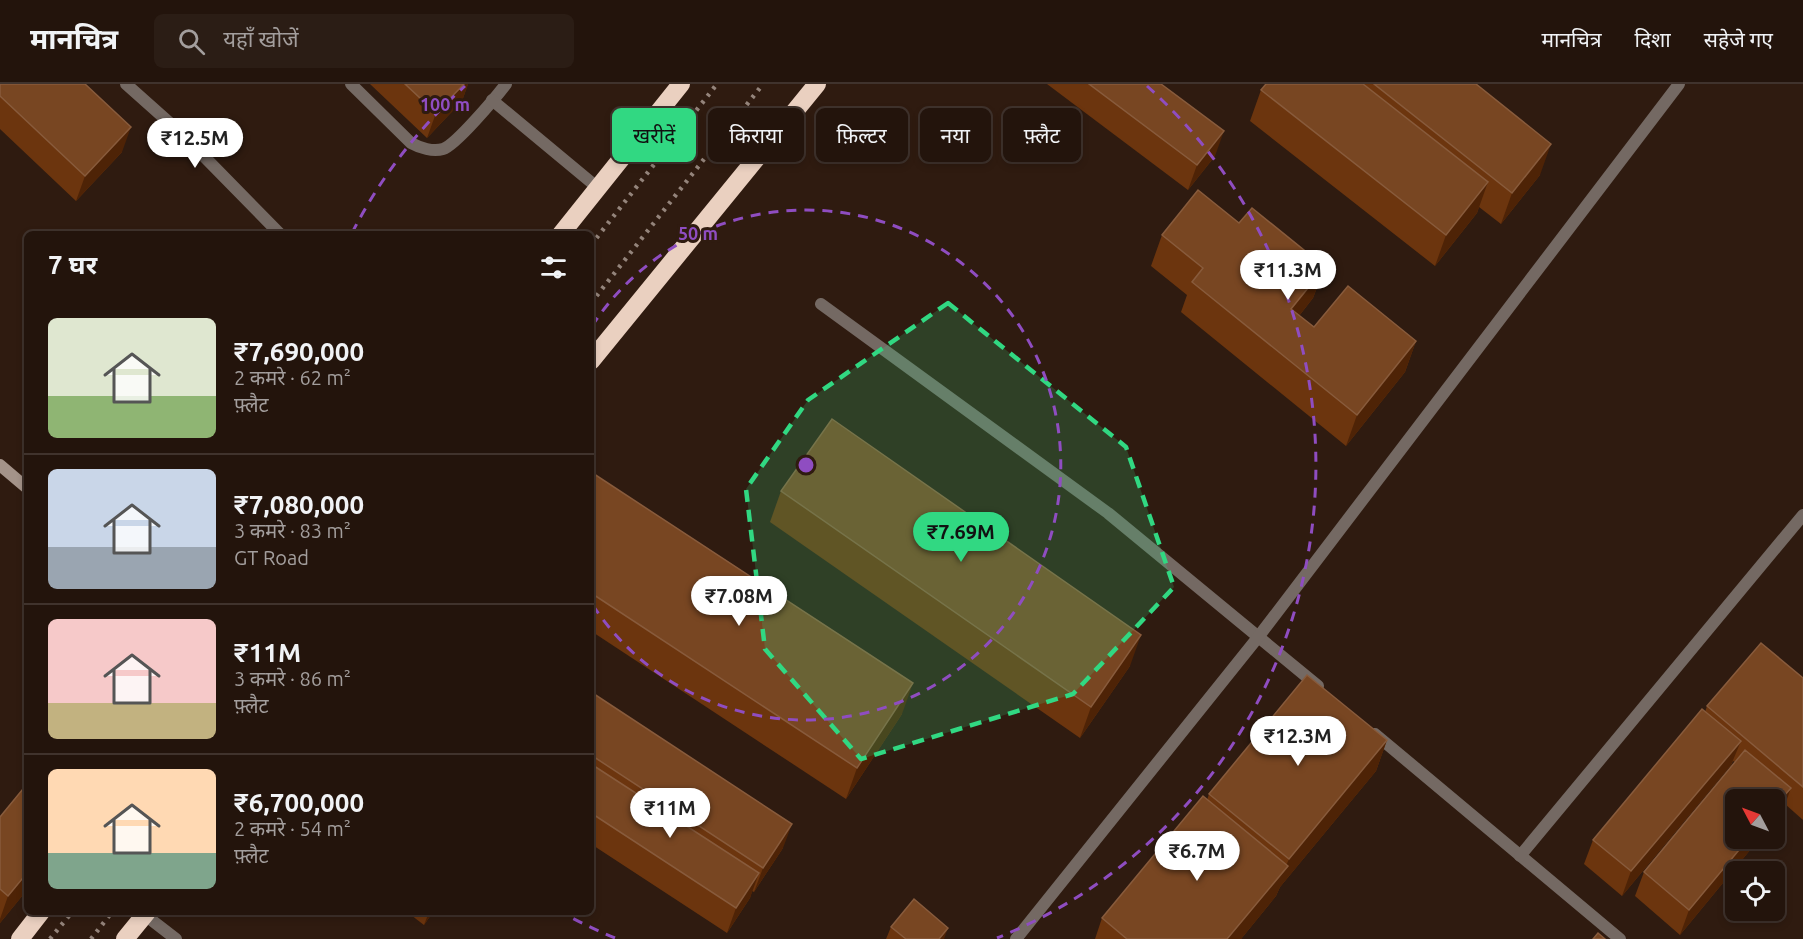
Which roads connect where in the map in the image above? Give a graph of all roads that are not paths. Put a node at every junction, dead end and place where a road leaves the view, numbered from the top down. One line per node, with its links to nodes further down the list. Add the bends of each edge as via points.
1 (126, 84): 9 (street, via 181,133)
2 (351, 84): 7 (street, via 411,143 423,149 444,149)
3 (506, 84): 7 (street)
4 (681, 84): 8 (highway)
5 (817, 84): 12 (highway)
6 (1679, 84): 16 (street)
7 (492, 100): 8 (street)
8 (598, 188): 10 (highway)
9 (277, 231)
10 (563, 231)
11 (821, 304): 16 (street, via 1108,513)
12 (594, 357)
13 (0, 465): 14 (street)
14 (24, 485)
15 (1803, 515): 19 (street)
16 (1259, 636): 17 (street); 26 (street)
17 (1331, 697)
18 (1367, 727): 19 (street)
19 (1520, 856): 27 (street)
20 (39, 915): 23 (highway)
21 (144, 915): 24 (highway)
22 (148, 915): 25 (street)
23 (20, 939)
24 (125, 939)
25 (176, 939)
26 (1016, 939)
27 (1620, 939)

